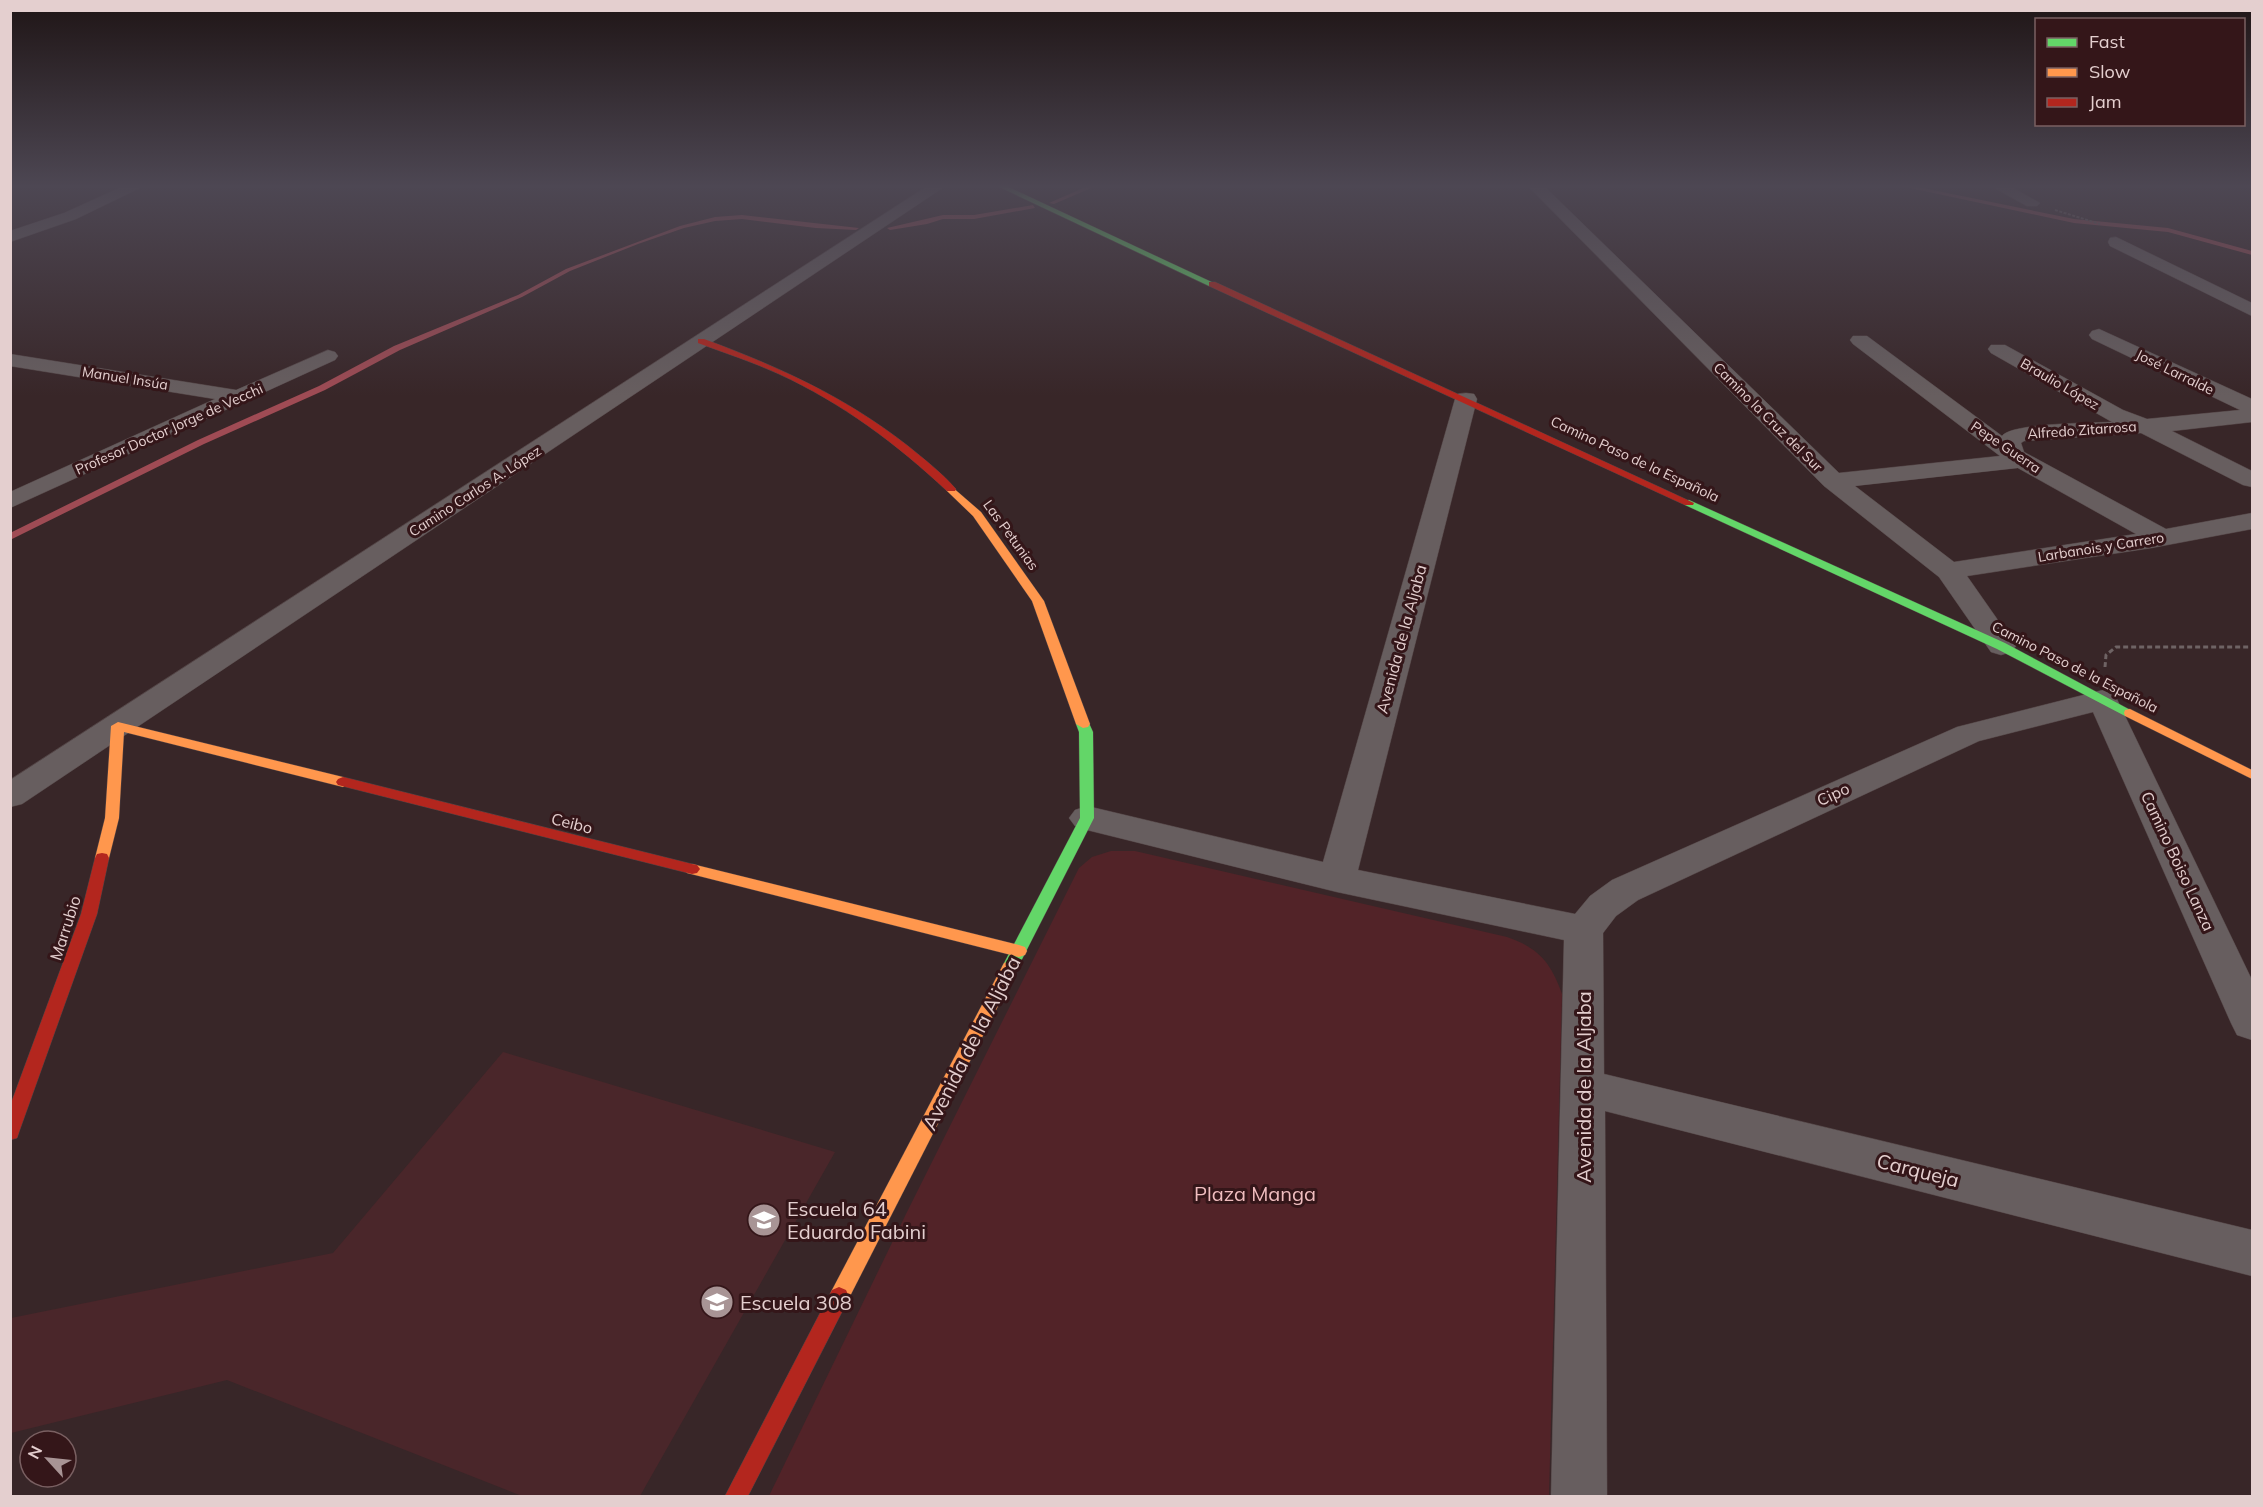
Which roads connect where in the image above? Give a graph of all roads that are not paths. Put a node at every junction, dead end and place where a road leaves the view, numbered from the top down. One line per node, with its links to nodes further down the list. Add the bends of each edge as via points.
1 (832, 255): 8 (street, Camino Carlos A. López)
2 (1152, 255): 13 (street, Camino Paso de la Española)
3 (1605, 255): 19 (street, Camino la Cruz del Sur)
4 (2143, 255): 5 (street)
5 (2253, 310)
6 (2099, 335): 14 (street, José Larralde)
7 (1860, 340): 17 (street, Pepe Guerra)
8 (700, 341): 26 (street, Camino Carlos A. López); 29 (street, Las Petunias, via 782,372 851,409 917,456 977,514 1038,601 1086,732)
9 (1998, 349): 16 (street, Braulio López, via 2115,416)
10 (328, 356): 12 (street, Profesor Doctor Jorge de Vecchi)
11 (10, 360): 12 (street, Manuel Insúa)
12 (240, 397): 20 (street, Profesor Doctor Jorge de Vecchi)
13 (1466, 399): 24 (street, Camino Paso de la Española); 30 (street, Avenida de la Aljaba)
14 (2253, 407)
15 (2253, 415): 16 (street, Alfredo Zitarrosa)
16 (2144, 426): 17 (street, Alfredo Zitarrosa, via 2021,434 2009,443); 18 (street, Braulio López)
17 (2014, 456): 19 (street, Alfredo Zitarrosa, via 2014,462); 22 (street, Pepe Guerra)
18 (2253, 480)
19 (1833, 481): 23 (street, Camino la Cruz del Sur)
20 (10, 501)
21 (2253, 521): 22 (street, Larbanois y Carrero)
22 (2162, 538): 23 (street, Larbanois y Carrero)
23 (1949, 571): 24 (street, Camino la Cruz del Sur)
24 (2001, 646): 25 (street, Camino Paso de la Española)
25 (2103, 700): 27 (street, Camino Paso de la Española); 31 (street, Cipo, via 1968,734 1920,754 1625,890 1603,906); 33 (street, Camino Boiso Lanza)
26 (118, 726): 28 (street, Camino Carlos A. López); 32 (street, Ceibo); 35 (street, Marrubio, via 112,818 89,914)
27 (2253, 775)
28 (10, 796)
29 (1087, 818): 30 (street); 32 (street, Avenida de la Aljaba)
30 (1336, 879): 31 (street)
31 (1584, 930): 34 (street, Avenida de la Aljaba)
32 (1018, 951): 37 (street, Avenida de la Aljaba)
33 (2253, 1023)
34 (1583, 1087): 36 (street, Carqueja); 38 (street, Avenida de la Aljaba)
35 (10, 1132)
36 (2253, 1253)
37 (736, 1497)
38 (1579, 1497)

